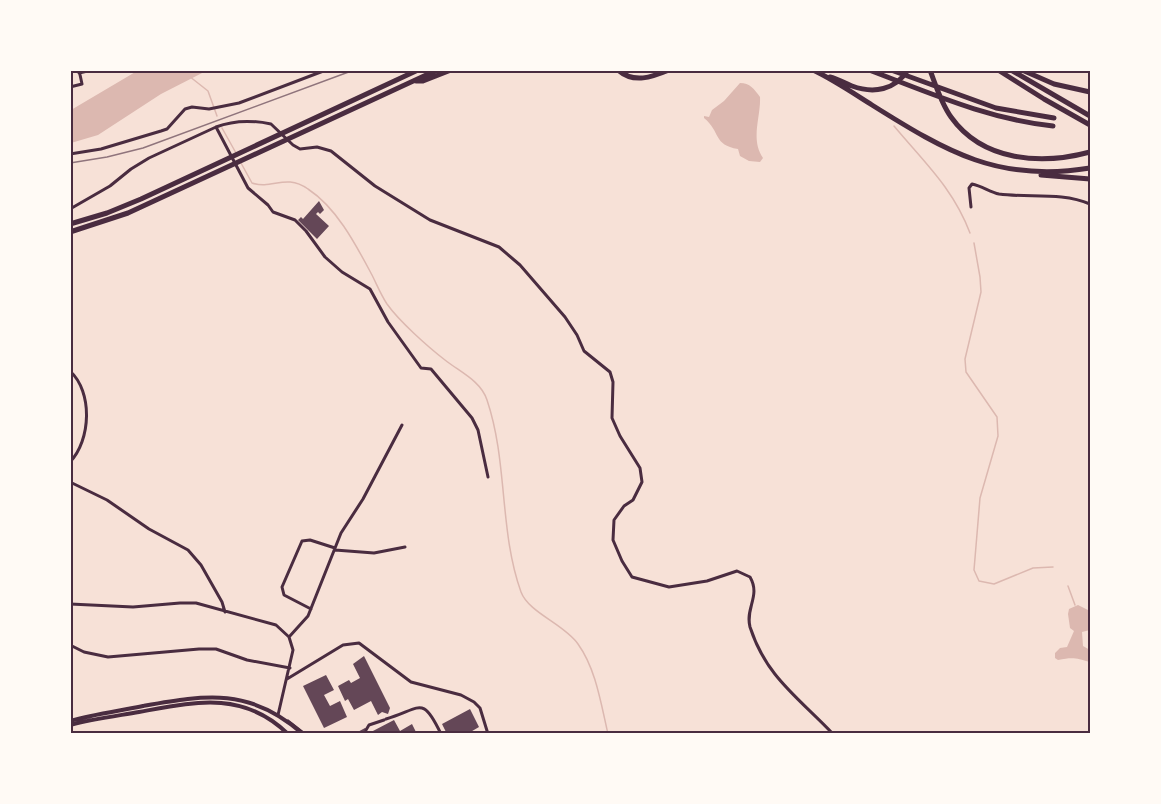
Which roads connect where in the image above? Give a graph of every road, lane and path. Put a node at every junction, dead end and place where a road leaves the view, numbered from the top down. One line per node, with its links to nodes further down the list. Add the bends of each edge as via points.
1 (92, 70): 16 (street)
2 (326, 70): 27 (street, via 239,103 185,109 167,129)
3 (418, 70): 34 (highway, via 116,209)
4 (437, 70): 18 (highway)
5 (451, 70): 18 (highway)
6 (618, 70): 7 (highway, via 637,78)
7 (669, 70)
8 (813, 70): 17 (highway)
9 (869, 70): 24 (highway, via 988,114)
10 (891, 70): 22 (highway, via 996,108)
11 (908, 70): 17 (highway, via 889,87 868,90)
12 (930, 70): 26 (highway, via 956,123 983,145 1010,156 1051,159)
13 (998, 70): 23 (highway)
14 (1011, 70): 21 (highway)
15 (1023, 70): 20 (highway, via 1054,84)
16 (79, 72): 19 (street, via 82,84)
17 (826, 77): 29 (highway, via 947,150 980,163)
18 (415, 81): 35 (highway, via 128,213)
19 (70, 87)
20 (1090, 92)
21 (1090, 117)
22 (1054, 118)
23 (1090, 125)
24 (1053, 126)
25 (216, 127): 33 (street, via 149,158); 39 (street, via 248,188 272,211 296,220 325,257 370,289 421,368 431,369 472,418); 59 (street, via 240,121 271,124 300,149 317,147 331,151 375,186 430,220 499,247 520,265 565,317 584,351 610,372 612,418 640,468 642,482 633,500 614,520 614,540 632,577 669,587 736,571 750,578 755,591 748,616 762,654 784,687)
26 (1090, 152)
27 (70, 154)
28 (1090, 168): 29 (highway)
29 (1026, 171): 30 (highway, via 1032,175)
30 (1090, 179)
31 (1090, 204): 32 (street, via 1044,194 1000,194 972,183)
32 (971, 207)
33 (70, 209)
34 (70, 224)
35 (70, 232)
36 (70, 371): 38 (street, via 82,389 86,410 81,444)
37 (402, 425): 42 (street)
38 (70, 462)
39 (488, 477)
40 (70, 482): 45 (street, via 188,550 201,565)
41 (405, 548): 42 (street, via 374,552)
42 (335, 549): 44 (street); 44 (street, via 302,541 282,587 284,595)
43 (70, 604): 45 (street, via 133,607 196,603)
44 (311, 609): 46 (street)
45 (225, 612): 46 (street, via 272,623)
46 (289, 637): 48 (street, via 293,650)
47 (70, 645): 48 (street, via 108,657 216,649)
48 (290, 668): 49 (street)
49 (287, 679): 51 (street); 58 (street, via 343,645 359,643 411,682 474,702 480,708)
50 (251, 709): 51 (main road); 52 (main road, via 195,702); 53 (main road)
51 (278, 715): 52 (main road, via 244,701 209,696); 53 (main road); 55 (main road)
52 (70, 723)
53 (282, 727): 56 (main road)
54 (366, 730): 57 (street, via 369,725 424,708)
55 (303, 732): 56 (main road, via 288,725)
56 (288, 733)
57 (441, 734)
58 (488, 734)
59 (833, 734)

